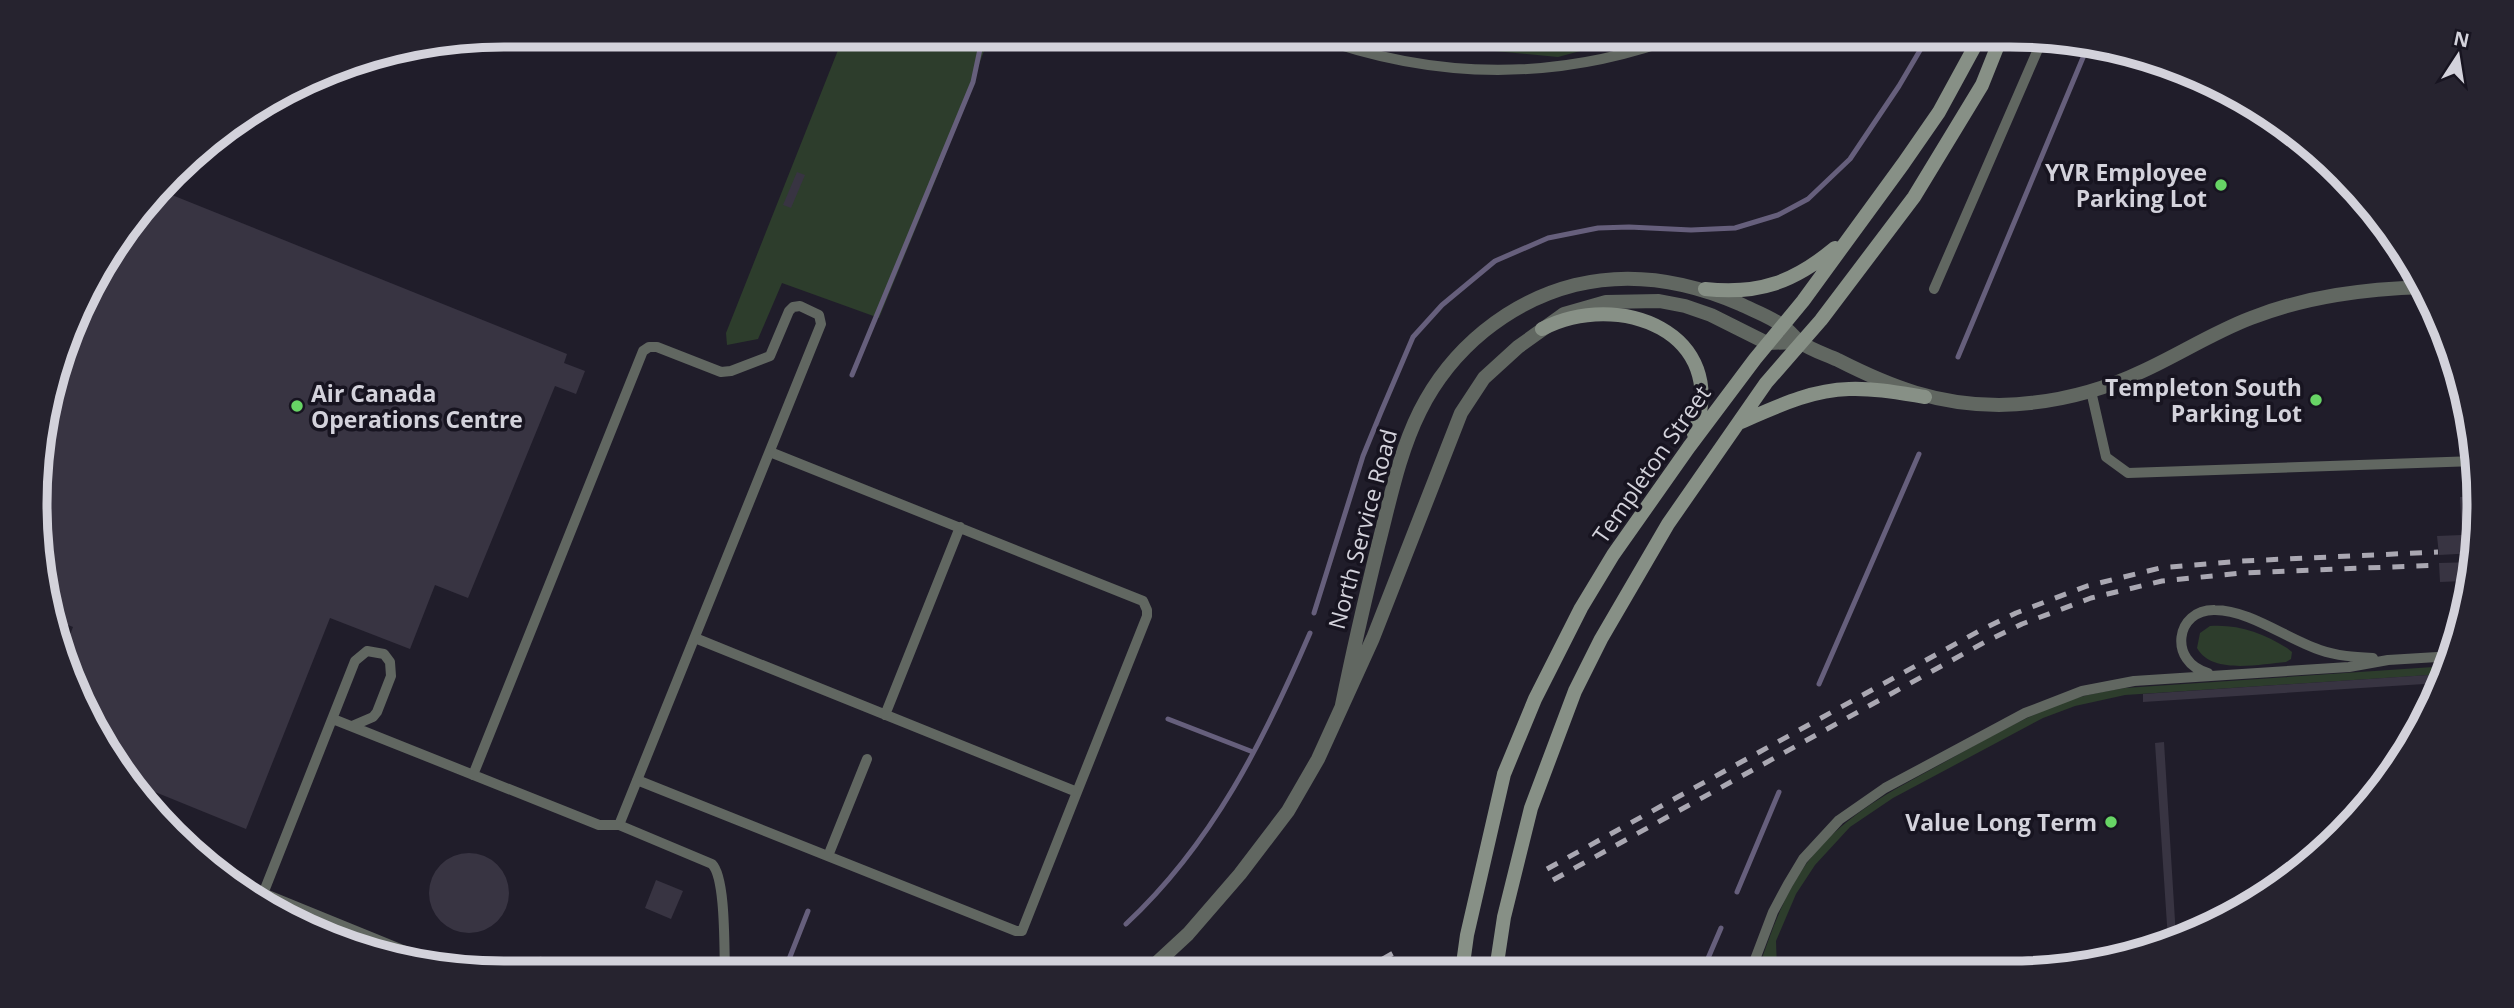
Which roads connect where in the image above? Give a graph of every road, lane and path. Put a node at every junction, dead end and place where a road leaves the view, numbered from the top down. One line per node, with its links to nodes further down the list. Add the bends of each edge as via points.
1 (1342, 47): 2 (lane, via 1408,63 1497,71 1597,61)
2 (1649, 47)
3 (1974, 47): 6 (street, Templeton Street, via 1939,112)
4 (1997, 47): 12 (street, Templeton Street, via 1982,85 1914,197)
5 (2039, 48): 9 (lane)
6 (1869, 211): 8 (street, via 1839,245 1783,282 1741,291); 10 (street, Templeton Street)
7 (2412, 288): 14 (street, via 2353,292 2280,307)
8 (1705, 289): 10 (street, North Service Road); 25 (street, North Service Road, via 1633,278 1560,289 1504,316 1457,356 1419,412 1401,460)
9 (1934, 289)
10 (1782, 325): 12 (street, North Service Road); 13 (street, Templeton Street)
11 (1542, 329): 13 (street, North Service Road, via 1564,314 1593,304 1659,301 1711,315); 17 (street, via 1566,318 1598,315 1669,331 1692,357 1703,386 1702,408); 25 (street, North Service Road, via 1491,371 1461,413)
12 (1800, 342): 13 (street, North Service Road); 15 (street, via 1890,386); 16 (street, Templeton Street)
13 (1768, 343): 17 (street, Templeton Street)
14 (2091, 391): 15 (street, via 2000,405); 19 (lane, via 2106,457 2128,473)
15 (1925, 397): 16 (street, via 1864,389 1821,391)
16 (1740, 422): 41 (street, Templeton Street, via 1668,524 1575,691 1531,808)
17 (1689, 447): 40 (street, Templeton Street, via 1594,587 1535,699 1504,774)
18 (770, 452): 20 (lane); 21 (lane); 30 (lane, via 821,324 819,315 793,307 770,356 726,372 657,347 643,351)
19 (2465, 461)
20 (960, 527): 26 (lane); 32 (lane, via 1146,605 1147,616)
21 (695, 638): 26 (lane); 31 (lane)
22 (2441, 657): 23 (lane)
23 (2388, 660): 24 (lane, via 2349,667); 24 (lane, via 2321,651 2237,614 2209,610 2194,616 2183,629 2180,645 2199,671)
24 (2214, 675): 42 (lane, via 2112,684 2058,699 1885,788 1839,820 1803,859 1773,912)
25 (1342, 705): 39 (street, North Service Road, via 1288,811 1215,903)
26 (886, 715): 32 (lane)
27 (333, 719): 28 (lane); 28 (lane, via 358,657 367,651 379,652 390,662 391,677 377,712); 35 (lane)
28 (352, 726): 30 (lane)
29 (867, 760): 34 (lane)
30 (473, 775): 33 (lane, via 599,825)
31 (638, 780): 33 (lane); 34 (lane)
32 (1077, 792): 34 (lane, via 1022,931)
33 (619, 825): 38 (lane, via 716,869 721,883)
34 (828, 856)
35 (263, 892)
36 (285, 905): 37 (lane)
37 (392, 946)
38 (725, 961)
39 (1158, 961)
40 (1463, 961)
41 (1497, 961)
42 (1754, 961)

